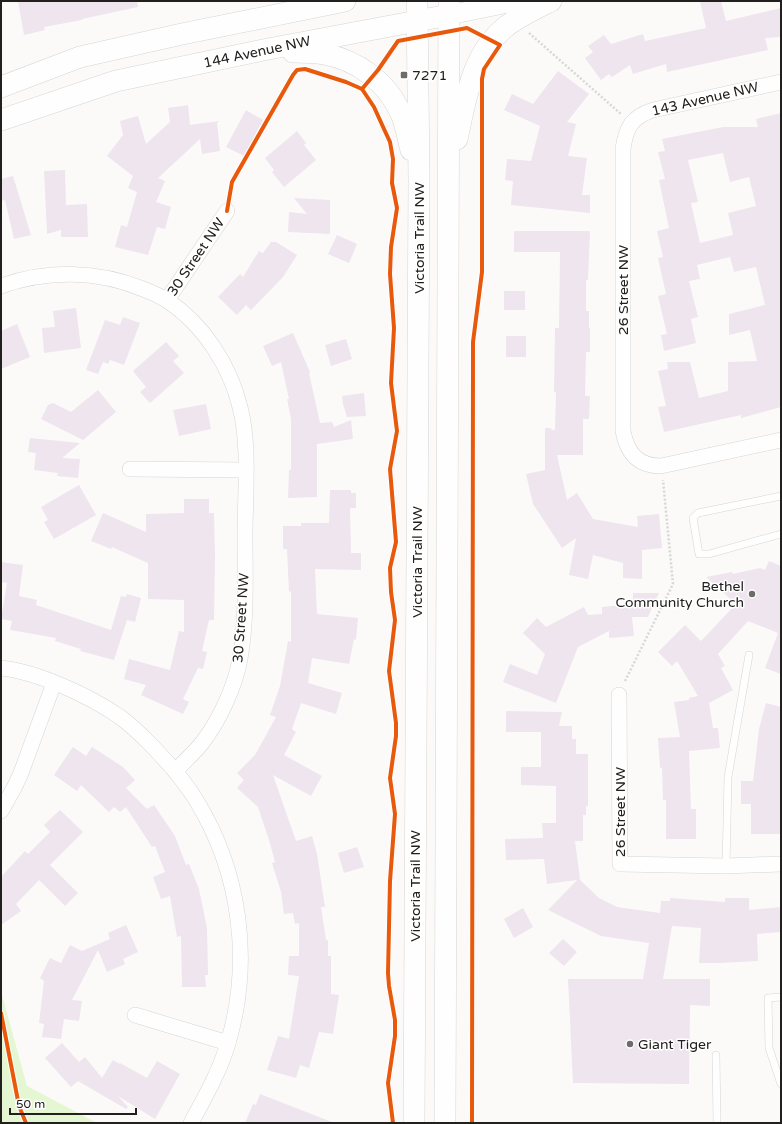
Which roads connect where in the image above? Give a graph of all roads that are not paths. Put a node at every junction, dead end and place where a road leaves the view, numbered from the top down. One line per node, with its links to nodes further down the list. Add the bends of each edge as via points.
1 (313, 1): 7 (main road)
2 (345, 1): 7 (main road)
3 (518, 1): 5 (street, 144 Avenue NW)
4 (551, 1): 13 (main road, via 504,28 491,41 480,58 472,73)
5 (449, 8): 6 (main road, 144 Avenue NW); 13 (main road, Victoria Trail NW)
6 (417, 11): 8 (main road, 144 Avenue NW); 14 (main road, Victoria Trail NW)
7 (272, 15): 10 (main road, via 80,57)
8 (263, 50): 11 (main road, 144 Avenue NW, via 116,81); 14 (main road, via 324,54 351,62 373,76 387,90 401,115)
9 (781, 82): 12 (street, 143 Avenue NW, via 654,110)
10 (1, 87)
11 (1, 120)
12 (632, 122): 18 (street, 26 Street NW, via 625,136 624,149 623,431 626,443 635,457 650,466 661,466)
13 (448, 179): 38 (main road, Victoria Trail NW)
14 (419, 180): 37 (main road, Victoria Trail NW)
15 (227, 211): 17 (street, 30 Street NW)
16 (1, 286): 17 (street, via 49,275 89,275 130,284)
17 (166, 300): 20 (street, 30 Street NW, via 180,310 205,336 227,370 235,388 244,426)
18 (781, 440)
19 (130, 469): 20 (street)
20 (246, 470): 27 (street, 30 Street NW, via 244,612 240,659 235,678 214,723 202,743)
21 (781, 496): 22 (lane, via 698,513 693,518 699,554 709,554)
22 (781, 534)
23 (749, 655): 30 (lane, via 728,777)
24 (1, 668): 25 (street)
25 (54, 683): 27 (street, via 81,695 120,718); 28 (street, via 18,778)
26 (619, 695): 30 (street, 26 Street NW, via 620,864)
27 (175, 771): 33 (street, via 196,800 214,834 231,880 237,908 241,955 239,990)
28 (1, 811)
29 (781, 864): 30 (street, 26 Street NW)
30 (726, 866)
31 (781, 997): 35 (lane, via 768,998 769,1048)
32 (135, 1015): 33 (street)
33 (228, 1043): 36 (street, via 214,1079)
34 (716, 1055): 39 (lane)
35 (781, 1084)
36 (191, 1123)
37 (414, 1123)
38 (445, 1123)
39 (717, 1123)

